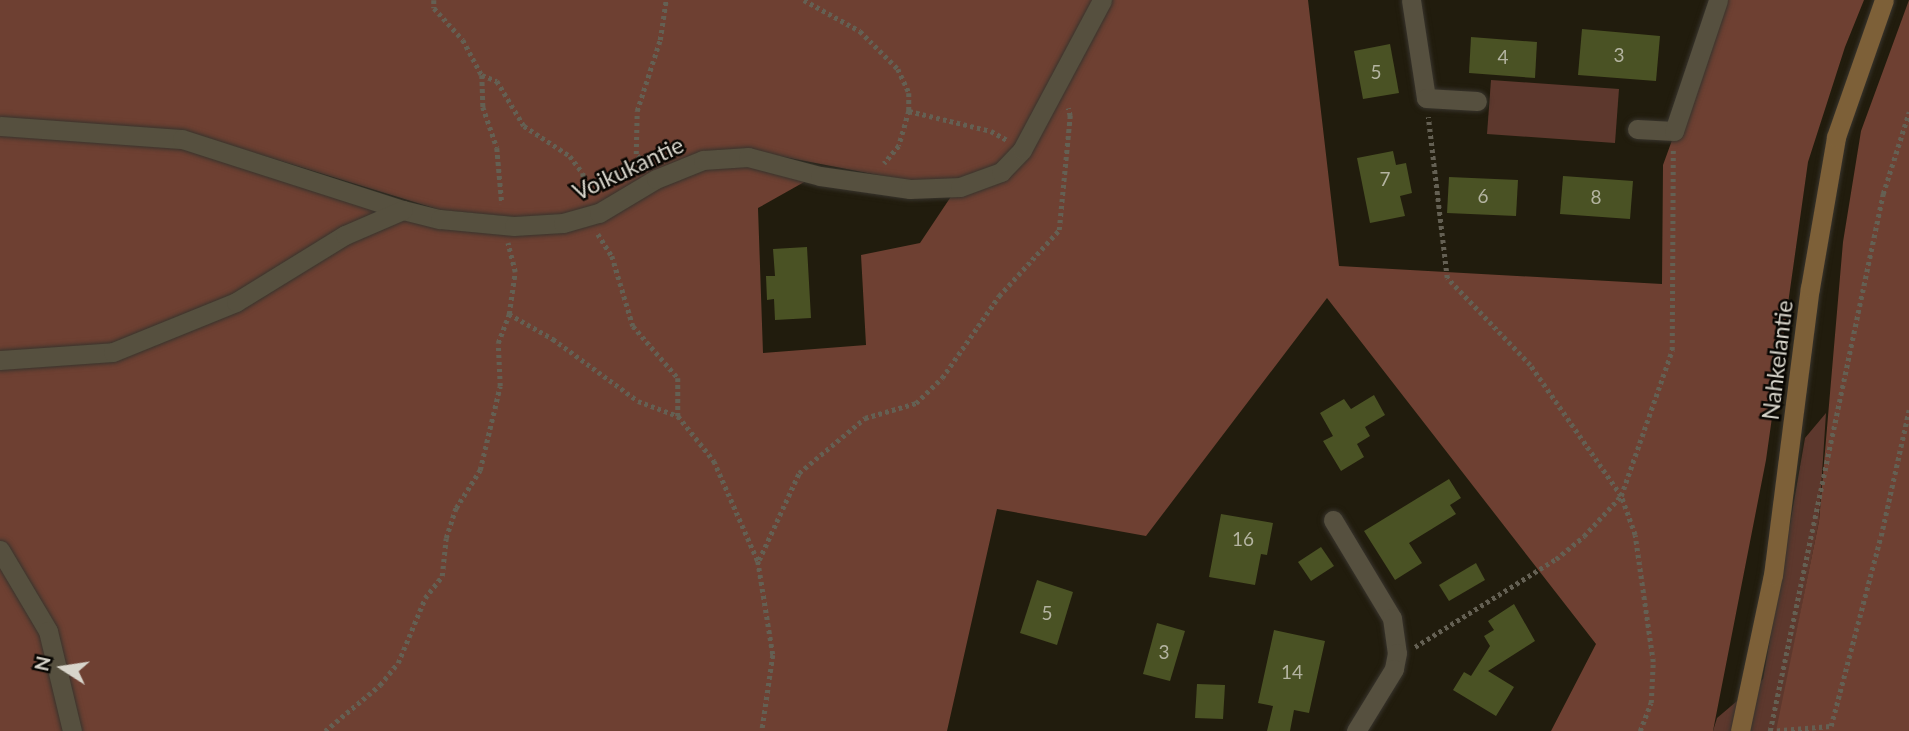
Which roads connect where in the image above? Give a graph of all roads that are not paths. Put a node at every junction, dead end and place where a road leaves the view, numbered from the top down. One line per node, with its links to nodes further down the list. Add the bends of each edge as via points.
1 (1102, 0): 8 (street, Voikukantie, via 1022,150 1001,172 960,187 911,189 867,183 748,157 703,160 656,179 599,213 563,223 503,225)
2 (1411, 0): 5 (street, via 1426,98)
3 (1718, 0): 7 (street, via 1674,131)
4 (1884, 0): 14 (main road, Nahkelantie, via 1836,137 1810,288 1773,575)
5 (1477, 101)
6 (0, 125): 8 (street, Voikukantie, via 182,139)
7 (1637, 129)
8 (403, 210): 9 (street, via 345,235 236,302 113,352)
9 (0, 360)
10 (1334, 520): 13 (street, via 1392,618 1397,653 1394,669)
11 (0, 550): 12 (street, via 48,631)
12 (72, 731)
13 (1356, 731)
14 (1740, 731)

